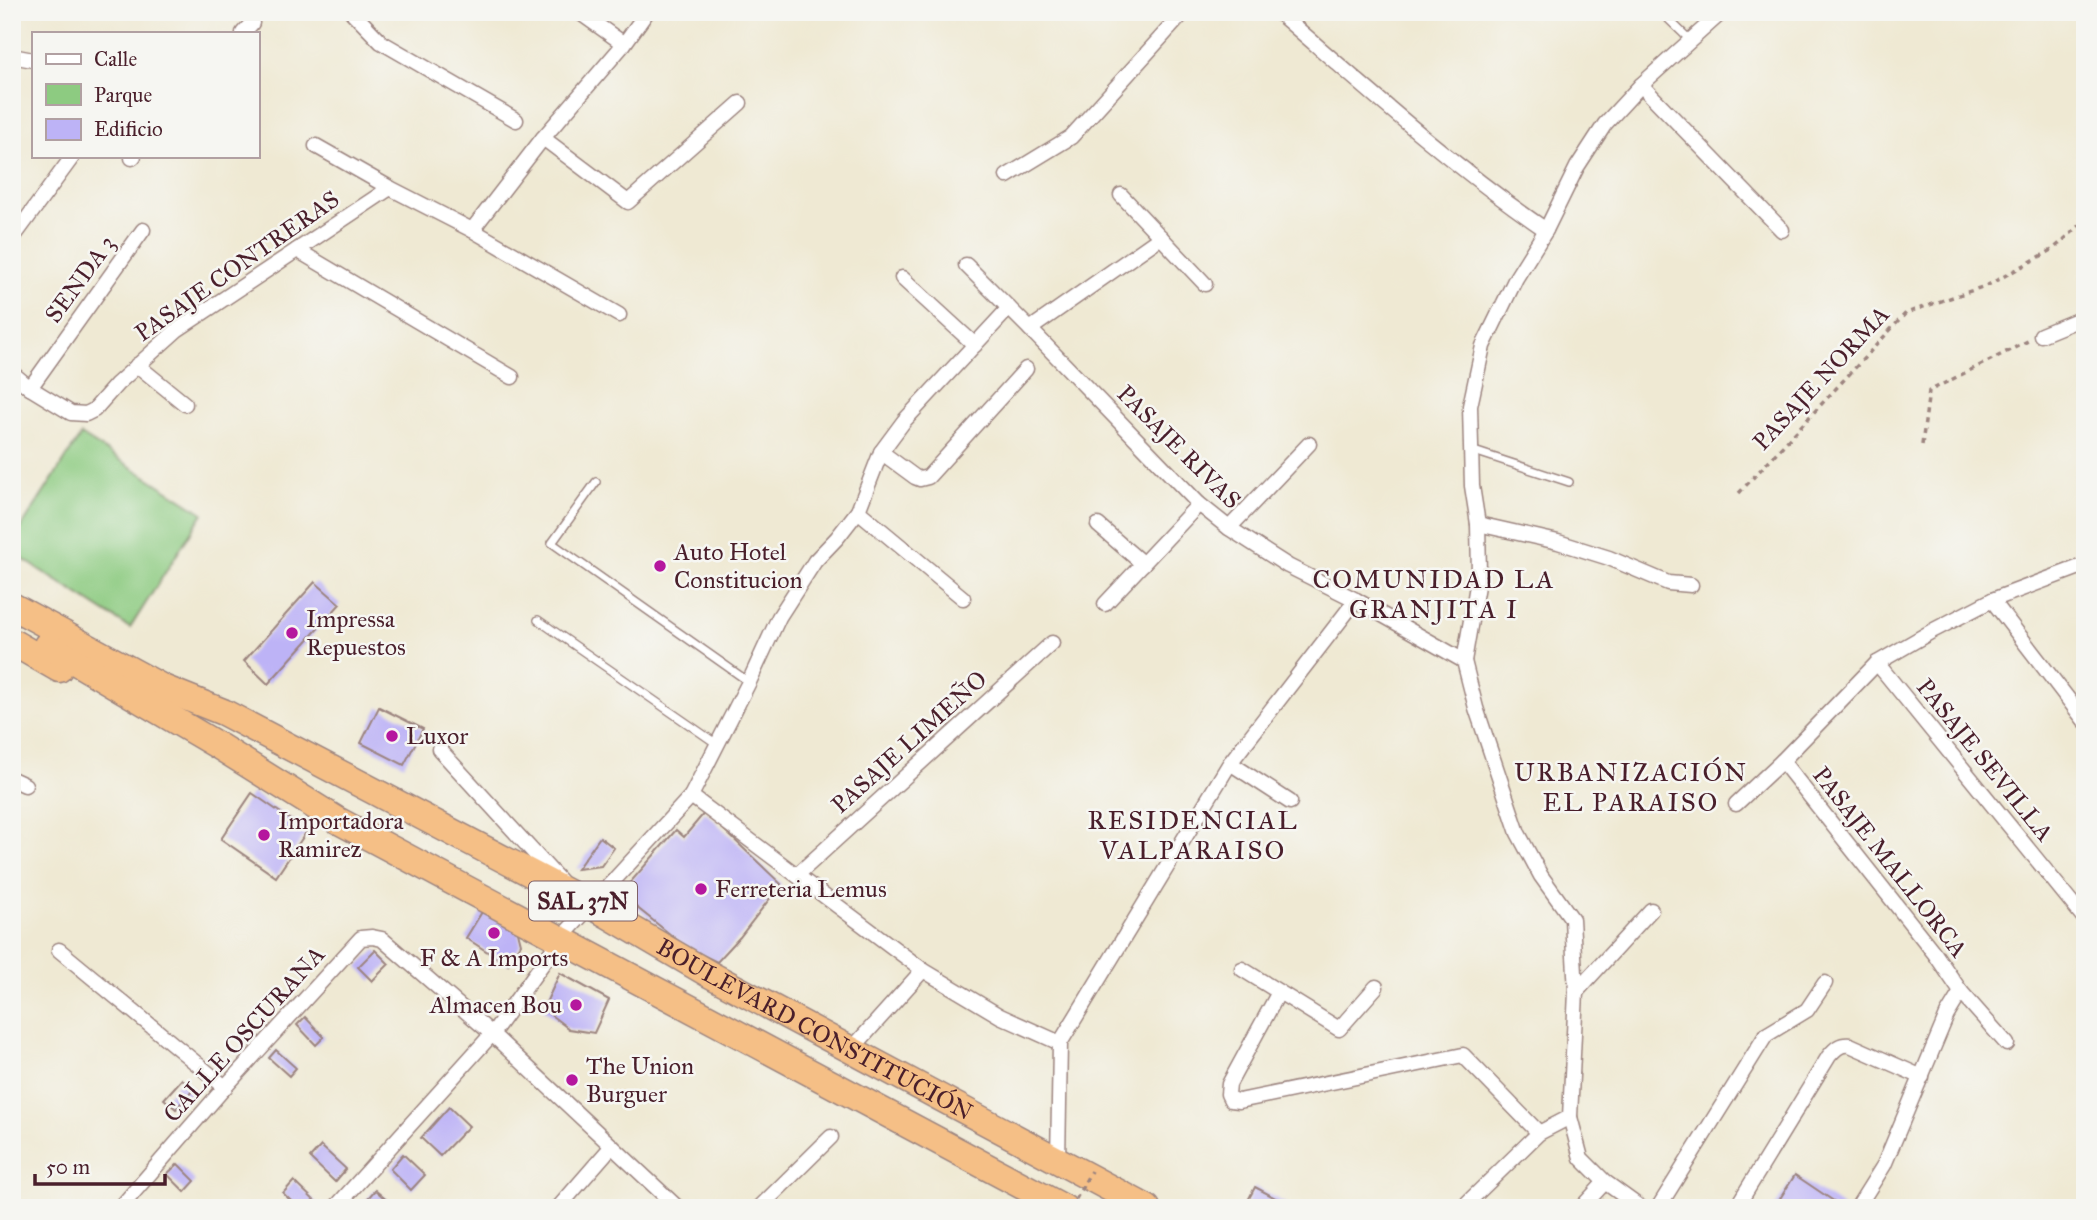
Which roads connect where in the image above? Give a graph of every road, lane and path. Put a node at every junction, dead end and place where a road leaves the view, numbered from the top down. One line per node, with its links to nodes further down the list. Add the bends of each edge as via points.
1 (352, 12): 14 (street, via 381,42)
2 (579, 12): 9 (street)
3 (647, 12): 9 (street)
4 (1184, 12): 18 (street, via 1071,138)
5 (1278, 12): 24 (street, via 1428,141)
6 (1661, 12): 8 (lane)
7 (1723, 12): 8 (street)
8 (1690, 40): 12 (street)
9 (624, 44): 15 (street)
10 (12, 56): 11 (street)
11 (32, 60)
12 (1641, 85): 24 (street, via 1605,124 1577,167); 25 (street)
13 (740, 103): 15 (street, via 628,202)
14 (516, 120)
15 (543, 138): 23 (street)
16 (316, 146): 19 (street)
17 (72, 158): 27 (street)
18 (1007, 176)
19 (390, 188): 23 (street); 28 (street, PASAJE CONTRERAS)
20 (1121, 195): 26 (street)
21 (2085, 221): 50 (path, PASAJE NORMA, via 2052,250 1988,285 1906,313)
22 (143, 230): 42 (street, SENDA 3)
23 (472, 230): 33 (street)
24 (1546, 230): 46 (street, via 1483,346 1469,406)
25 (1782, 230)
26 (1161, 237): 31 (street); 35 (street)
27 (12, 239)
28 (297, 250): 38 (street, PASAJE CONTRERAS, via 177,330); 41 (street)
29 (966, 265): 32 (street, PASAJE RIVAS)
30 (902, 278): 37 (street)
31 (1205, 284)
32 (1009, 308): 35 (street, PASAJE RIVAS); 37 (street)
33 (619, 315)
34 (2085, 317): 36 (street)
35 (1030, 329): 51 (street, PASAJE RIVAS)
36 (2041, 335): 45 (path, via 1928,391)
37 (975, 345): 47 (street)
38 (137, 365): 42 (street, PASAJE CONTRERAS, via 86,414 71,413); 43 (street)
39 (1026, 369): 47 (street, via 928,477 915,477)
40 (12, 373): 42 (street, PASAJE CONTRERAS)
41 (512, 377)
42 (30, 388)
43 (185, 404)
44 (1309, 444): 55 (street)
45 (1922, 445)
46 (1470, 450): 49 (lane); 54 (street)
47 (881, 452): 52 (street)
48 (596, 482): 71 (lane, via 552,543)
49 (1569, 482)
50 (1739, 493)
51 (1199, 505): 55 (street, PASAJE RIVAS); 56 (street)
52 (858, 511): 60 (street); 71 (street, via 815,561 779,617)
53 (1098, 524): 56 (street)
54 (1478, 524): 58 (street, via 1558,542 1668,583); 69 (street, via 1479,574)
55 (1229, 528): 61 (street, PASAJE RIVAS)
56 (1143, 564): 63 (street)
57 (2085, 565): 62 (street)
58 (1691, 585)
59 (12, 590): 72 (highway, BOULEVARD CONSTITUCIÓN / SAL 37N)
60 (963, 598)
61 (1356, 600): 69 (street, PASAJE RIVAS); 78 (street)
62 (1992, 600): 70 (street); 73 (street)
63 (1105, 604)
64 (12, 606): 72 (highway, BOULEVARD CONSTITUCIÓN / SAL 37N, via 163,688)
65 (538, 620): 74 (lane)
66 (12, 624): 75 (highway, BOULEVARD CONSTITUCIÓN / SAL 37N)
67 (12, 642): 75 (highway, BOULEVARD CONSTITUCIÓN / SAL 37N, via 161,727)
68 (1052, 643): 82 (street, PASAJE LIMEÑO)
69 (1464, 661): 93 (street, via 1518,833 1572,919)
70 (1877, 663): 77 (street); 85 (street, PASAJE SEVILLA)
71 (749, 682): 74 (street)
72 (223, 712): 83 (highway, BOULEVARD CONSTITUCIÓN / SAL 37N)
73 (2085, 721)
74 (718, 744): 79 (street)
75 (217, 745): 86 (highway, BOULEVARD CONSTITUCIÓN / SAL 37N, via 338,820)
76 (439, 749): 83 (street)
77 (1782, 761): 81 (street); 94 (street, PASAJE MALLORCA)
78 (1230, 763): 80 (street); 96 (street)
79 (691, 796): 82 (street); 83 (street)
80 (1290, 802)
81 (1736, 804)
82 (797, 875): 88 (street)
83 (583, 901): 86 (street); 98 (highway, BOULEVARD CONSTITUCIÓN / SAL 37N)
84 (1651, 910): 93 (street)
85 (2085, 919)
86 (561, 938): 95 (street); 113 (highway, BOULEVARD CONSTITUCIÓN / SAL 37N)
87 (59, 950): 100 (street)
88 (923, 970): 96 (street, via 1000,1016); 98 (street)
89 (1242, 970): 92 (street)
90 (1825, 983): 119 (street, via 1807,1010 1766,1035)
91 (1376, 987): 92 (street, via 1339,1029)
92 (1279, 992): 102 (street, via 1229,1084 1231,1100 1462,1055)
93 (1576, 992): 101 (street)
94 (1961, 992): 97 (street, PASAJE MALLORCA); 99 (street, PASAJE MALLORCA)
95 (492, 1034): 100 (street, CALLE OSCURANA, via 382,939 361,938); 104 (street); 109 (street)
96 (1060, 1043): 105 (street)
97 (2007, 1044)
98 (851, 1050): 105 (highway, BOULEVARD CONSTITUCIÓN / SAL 37N)
99 (1922, 1077): 120 (street, via 1850,1045 1837,1048); 121 (street, PASAJE MALLORCA, via 1884,1165)
100 (225, 1087): 108 (street, CALLE OSCURANA)
101 (1570, 1117): 102 (street); 107 (street, via 1581,1158)
102 (1539, 1133): 116 (street)
103 (831, 1137): 112 (street)
104 (612, 1146): 110 (street); 111 (street)
105 (1058, 1161): 115 (highway, BOULEVARD CONSTITUCIÓN / SAL 37N)
106 (1091, 1171): 114 (path, bridge)
107 (1605, 1182): 117 (street); 118 (street)
108 (120, 1208)
109 (335, 1208)
110 (558, 1208)
111 (678, 1208)
112 (759, 1208)
113 (1064, 1208)
114 (1071, 1208)
115 (1147, 1208)
116 (1462, 1208)
117 (1581, 1208)
118 (1641, 1208)
119 (1658, 1208)
120 (1736, 1208)
121 (1857, 1208)

